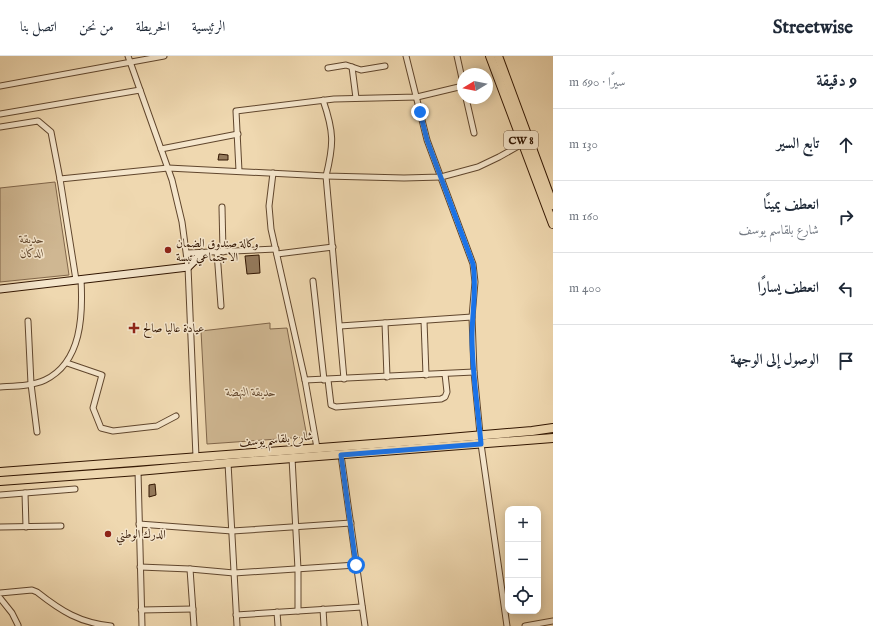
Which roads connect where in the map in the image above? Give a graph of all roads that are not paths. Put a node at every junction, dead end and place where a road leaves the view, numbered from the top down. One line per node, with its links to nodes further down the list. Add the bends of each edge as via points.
1 (128, 56): 7 (street)
2 (164, 56): 7 (street)
3 (406, 56): 15 (street)
4 (457, 56): 11 (street)
5 (490, 56): 23 (main road, CW 8)
6 (498, 56): 31 (main road, CW 8)
7 (130, 62): 12 (street); 14 (street)
8 (385, 66): 9 (street, via 361,70)
9 (352, 67): 10 (street, via 346,65); 16 (street)
10 (328, 68)
11 (460, 68)
12 (0, 86)
13 (457, 87): 15 (street)
14 (140, 90): 19 (street); 24 (street)
15 (417, 97): 16 (street); 29 (street, via 427,140)
16 (356, 98): 17 (street)
17 (323, 100): 22 (street, via 236,111); 28 (street, via 331,126 332,140)
18 (467, 104): 21 (street)
19 (0, 114)
20 (0, 127): 30 (street, via 38,121 51,132)
21 (474, 133)
22 (238, 134): 24 (street); 26 (street)
23 (522, 144): 29 (street, via 500,158); 33 (main road, CW 8)
24 (161, 149): 25 (street)
25 (168, 168): 26 (street); 30 (street); 38 (street)
26 (239, 171): 27 (street)
27 (273, 173): 28 (street); 35 (street, via 270,218)
28 (326, 176): 29 (street); 34 (street)
29 (441, 176): 45 (street, via 473,264 475,282)
30 (60, 179): 41 (street)
31 (553, 205)
32 (222, 207): 37 (street)
33 (553, 224)
34 (332, 248): 35 (street); 49 (street)
35 (276, 251): 37 (street); 56 (street)
36 (217, 252): 37 (street); 39 (street); 44 (street)
37 (223, 252)
38 (187, 253): 39 (street); 40 (street)
39 (202, 253): 40 (street)
40 (188, 267): 41 (street); 68 (street)
41 (79, 280): 43 (street); 50 (street, via 82,299 79,330)
42 (312, 281): 57 (street)
43 (0, 289)
44 (221, 306)
45 (472, 318): 47 (street); 51 (street)
46 (28, 321): 58 (street)
47 (424, 321): 48 (street); 53 (street)
48 (385, 323): 49 (street); 54 (street)
49 (340, 326): 55 (street)
50 (67, 363): 58 (street, via 58,373); 60 (street, via 102,375 93,408 101,428 113,431 157,426)
51 (474, 372): 52 (street); 63 (street)
52 (445, 374): 53 (street); 57 (street, via 447,392 441,399 336,407 331,405)
53 (426, 375): 54 (street)
54 (387, 377): 55 (street)
55 (344, 379): 57 (street)
56 (305, 380): 57 (street); 66 (street)
57 (326, 380)
58 (31, 384): 59 (street); 62 (street)
59 (0, 387)
60 (176, 416)
61 (553, 428): 63 (main road, شارع بلقاسم يوسف)
62 (37, 432)
63 (480, 435): 65 (street); 66 (main road, شارع بلقاسم يوسف)
64 (553, 438): 65 (main road, شارع بلقاسم يوسف)
65 (481, 444): 67 (main road, شارع بلقاسم يوسف); 107 (street)
66 (317, 448): 68 (main road, شارع بلقاسم يوسف)
67 (341, 455): 69 (main road, شارع بلقاسم يوسف); 77 (street)
68 (196, 457): 72 (main road, شارع بلقاسم يوسف)
69 (292, 458): 70 (main road, شارع بلقاسم يوسف); 81 (street)
70 (228, 463): 71 (main road, شارع بلقاسم يوسف); 83 (street)
71 (138, 471): 73 (main road, شارع بلقاسم يوسف); 78 (street)
72 (0, 472)
73 (0, 481)
74 (75, 490): 75 (street)
75 (25, 493): 76 (street); 79 (street)
76 (0, 495)
77 (351, 523): 81 (street); 84 (street)
78 (139, 524): 83 (street); 85 (street)
79 (26, 526): 80 (street); 82 (street)
80 (61, 526)
81 (296, 526): 83 (street); 87 (street)
82 (0, 527)
83 (232, 531): 88 (street)
84 (356, 565): 87 (street); 91 (street)
85 (140, 567): 86 (street); 94 (street)
86 (190, 569): 88 (street); 92 (street)
87 (298, 569): 88 (street); 95 (street)
88 (234, 573): 97 (street)
89 (0, 593): 100 (street, via 32,590 75,618)
90 (0, 598): 99 (street)
91 (362, 607): 93 (street); 106 (street)
92 (193, 609): 94 (street); 102 (street)
93 (323, 609): 95 (street); 105 (street)
94 (142, 610): 101 (street)
95 (298, 611): 96 (street)
96 (277, 612): 97 (street); 104 (street)
97 (236, 615): 103 (street)
98 (553, 621): 108 (street)
99 (18, 625)
100 (111, 626)
101 (142, 626)
102 (194, 626)
103 (237, 626)
104 (278, 626)
105 (324, 626)
106 (365, 626)
107 (507, 626)
108 (525, 626)

